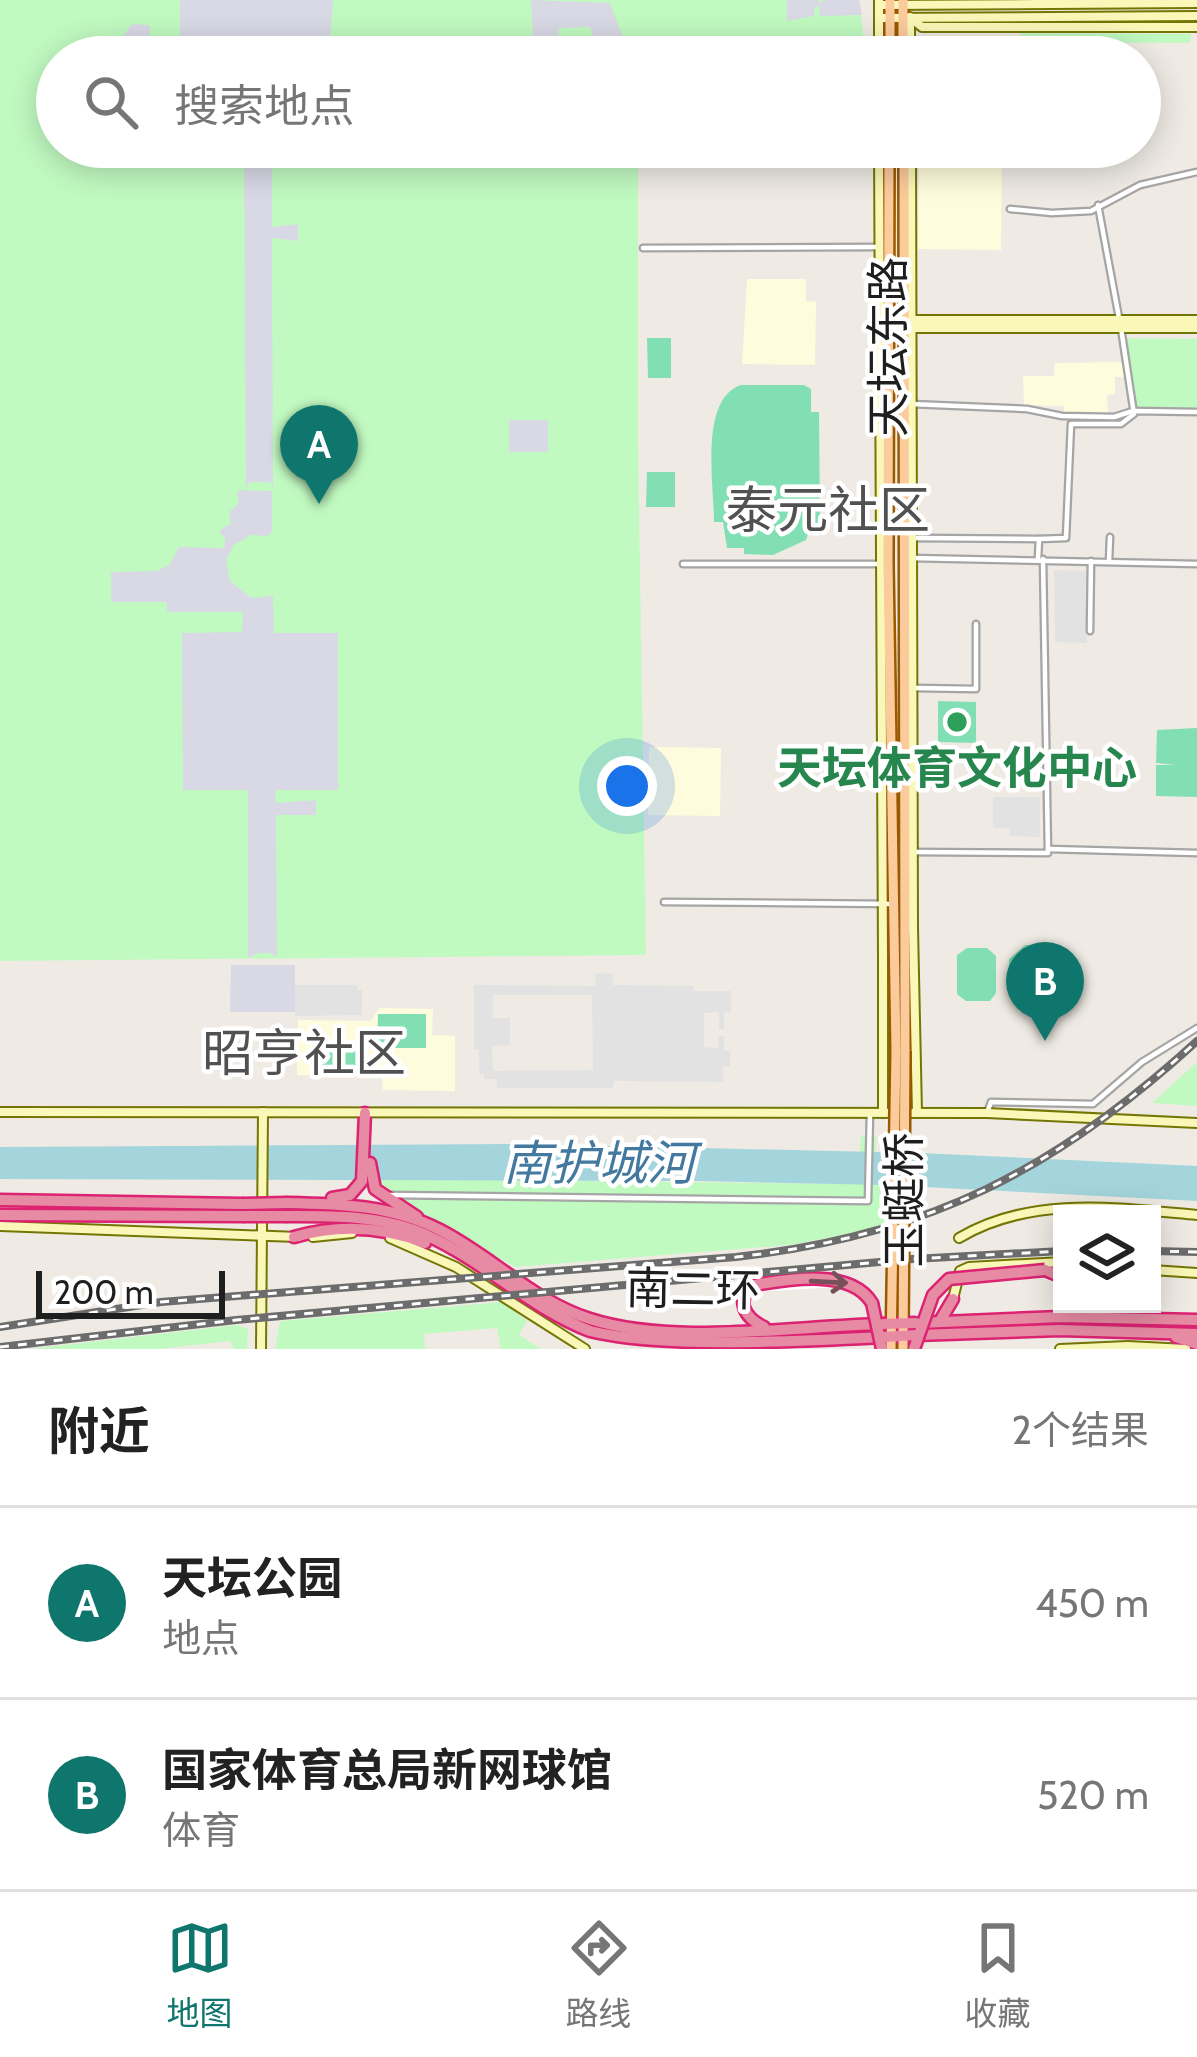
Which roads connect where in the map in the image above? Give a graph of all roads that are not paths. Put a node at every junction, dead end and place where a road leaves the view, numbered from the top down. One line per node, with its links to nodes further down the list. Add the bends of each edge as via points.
1 (909, 2): 2 (street); 3 (street); 6 (main road)
2 (884, 3): 5 (main road)
3 (1197, 3)
4 (1197, 16): 6 (street)
5 (885, 18): 6 (street); 8 (street); 9 (main road)
6 (907, 18): 7 (street, via 922,27); 10 (main road)
7 (1197, 27)
8 (882, 36)
9 (887, 36)
10 (907, 36)
11 (880, 168): 17 (street)
12 (888, 168): 17 (main road, 天坛东路)
13 (907, 168): 20 (main road, 天坛东路)
14 (1197, 172): 15 (street, via 1140,185)
15 (1098, 206): 16 (street); 21 (street)
16 (1010, 209)
17 (883, 247): 18 (street); 19 (main road, 天坛东路); 34 (street)
18 (643, 248)
19 (888, 324): 20 (street); 34 (main road, 天坛东路)
20 (908, 324): 21 (street); 23 (main road, 天坛东路)
21 (1120, 324): 22 (street); 24 (street)
22 (1197, 324)
23 (908, 404): 24 (street, via 1062,416); 27 (main road, 天坛东路)
24 (1133, 411): 25 (street); 28 (street, via 1120,424 1071,424 1066,538)
25 (1197, 412)
26 (1110, 537): 32 (street)
27 (908, 538): 28 (street); 29 (main road, 天坛东路)
28 (1039, 539): 30 (street)
29 (908, 557): 30 (street); 38 (main road, 天坛东路)
30 (1041, 558): 31 (street); 39 (street, via 1048,596)
31 (1091, 561): 32 (street); 37 (street)
32 (1109, 561): 35 (street)
33 (683, 564): 34 (street)
34 (883, 564): 44 (main road, 天坛东路)
35 (1197, 564)
36 (976, 624): 38 (street, via 976,689)
37 (1090, 631)
38 (907, 688): 40 (main road, 天坛东路)
39 (1048, 851): 40 (street); 41 (street)
40 (909, 852): 42 (main road, 天坛东路); 45 (street)
41 (1197, 854)
42 (905, 893): 45 (street); 47 (main road, 天坛东路)
43 (664, 902): 44 (street)
44 (887, 904): 47 (main road, 天坛东路); 48 (street)
45 (913, 931): 49 (street)
46 (1197, 1028): 57 (street, via 1093,1104 991,1102)
47 (901, 1051): 87 (main road, 玉蜓桥, bridge)
48 (882, 1087): 49 (street); 54 (street)
49 (917, 1087): 56 (street)
50 (0, 1112): 51 (street)
51 (262, 1112): 52 (street); 68 (street)
52 (368, 1113): 53 (street); 59 (highway)
53 (870, 1113): 54 (street); 60 (street, via 868,1201)
54 (883, 1113): 55 (street)
55 (900, 1113): 56 (street); 87 (street, bridge)
56 (917, 1113): 57 (street)
57 (987, 1114): 58 (street)
58 (1197, 1123)
59 (368, 1133): 60 (highway); 63 (highway, via 358,1189)
60 (379, 1192): 66 (highway)
61 (0, 1200): 62 (highway, 南二环)
62 (242, 1210): 63 (highway, 南二环, bridge); 64 (highway, 南二环)
63 (287, 1210): 66 (highway, 南二环, via 350,1204); 71 (highway, 南二环, via 380,1220)
64 (0, 1215)
65 (1197, 1215): 70 (street, via 1076,1207)
66 (424, 1222): 81 (highway, 南二环, via 595,1321 643,1333)
67 (0, 1226): 68 (street)
68 (261, 1236): 69 (street); 90 (street)
69 (294, 1237): 71 (highway, via 341,1226 377,1230); 91 (street, via 362,1232 403,1241)
70 (959, 1238)
71 (462, 1256): 86 (highway, 南二环, via 572,1323 614,1339)
72 (1053, 1262): 76 (street, via 969,1267 960,1271)
73 (1161, 1271): 75 (street)
74 (1053, 1273): 94 (highway, bridge, via 949,1279 933,1294)
75 (1197, 1273)
76 (953, 1299): 79 (highway); 82 (highway)
77 (1053, 1308): 78 (highway)
78 (1031, 1318): 79 (highway, 南二环); 80 (highway, 南二环)
79 (969, 1320): 82 (highway, 南二环)
80 (1197, 1320)
81 (767, 1328): 87 (highway, 南二环); 87 (highway, one-way to 87, bridge, via 745,1312 754,1285 840,1281 872,1303)
82 (941, 1328): 84 (highway, 南二环); 87 (highway, 南二环, bridge); 89 (highway)
83 (1156, 1330): 84 (highway, 南二环); 85 (highway, 南二环); 88 (highway)
84 (978, 1333): 89 (highway)
85 (1197, 1334)
86 (799, 1340): 87 (highway, 南二环); 92 (highway)
87 (881, 1343): 93 (highway)
88 (1197, 1344)
89 (961, 1346)
90 (261, 1349)
91 (585, 1349)
92 (820, 1349)
93 (836, 1349)
94 (914, 1349)
95 (1060, 1349): 96 (street)
96 (1186, 1349)

